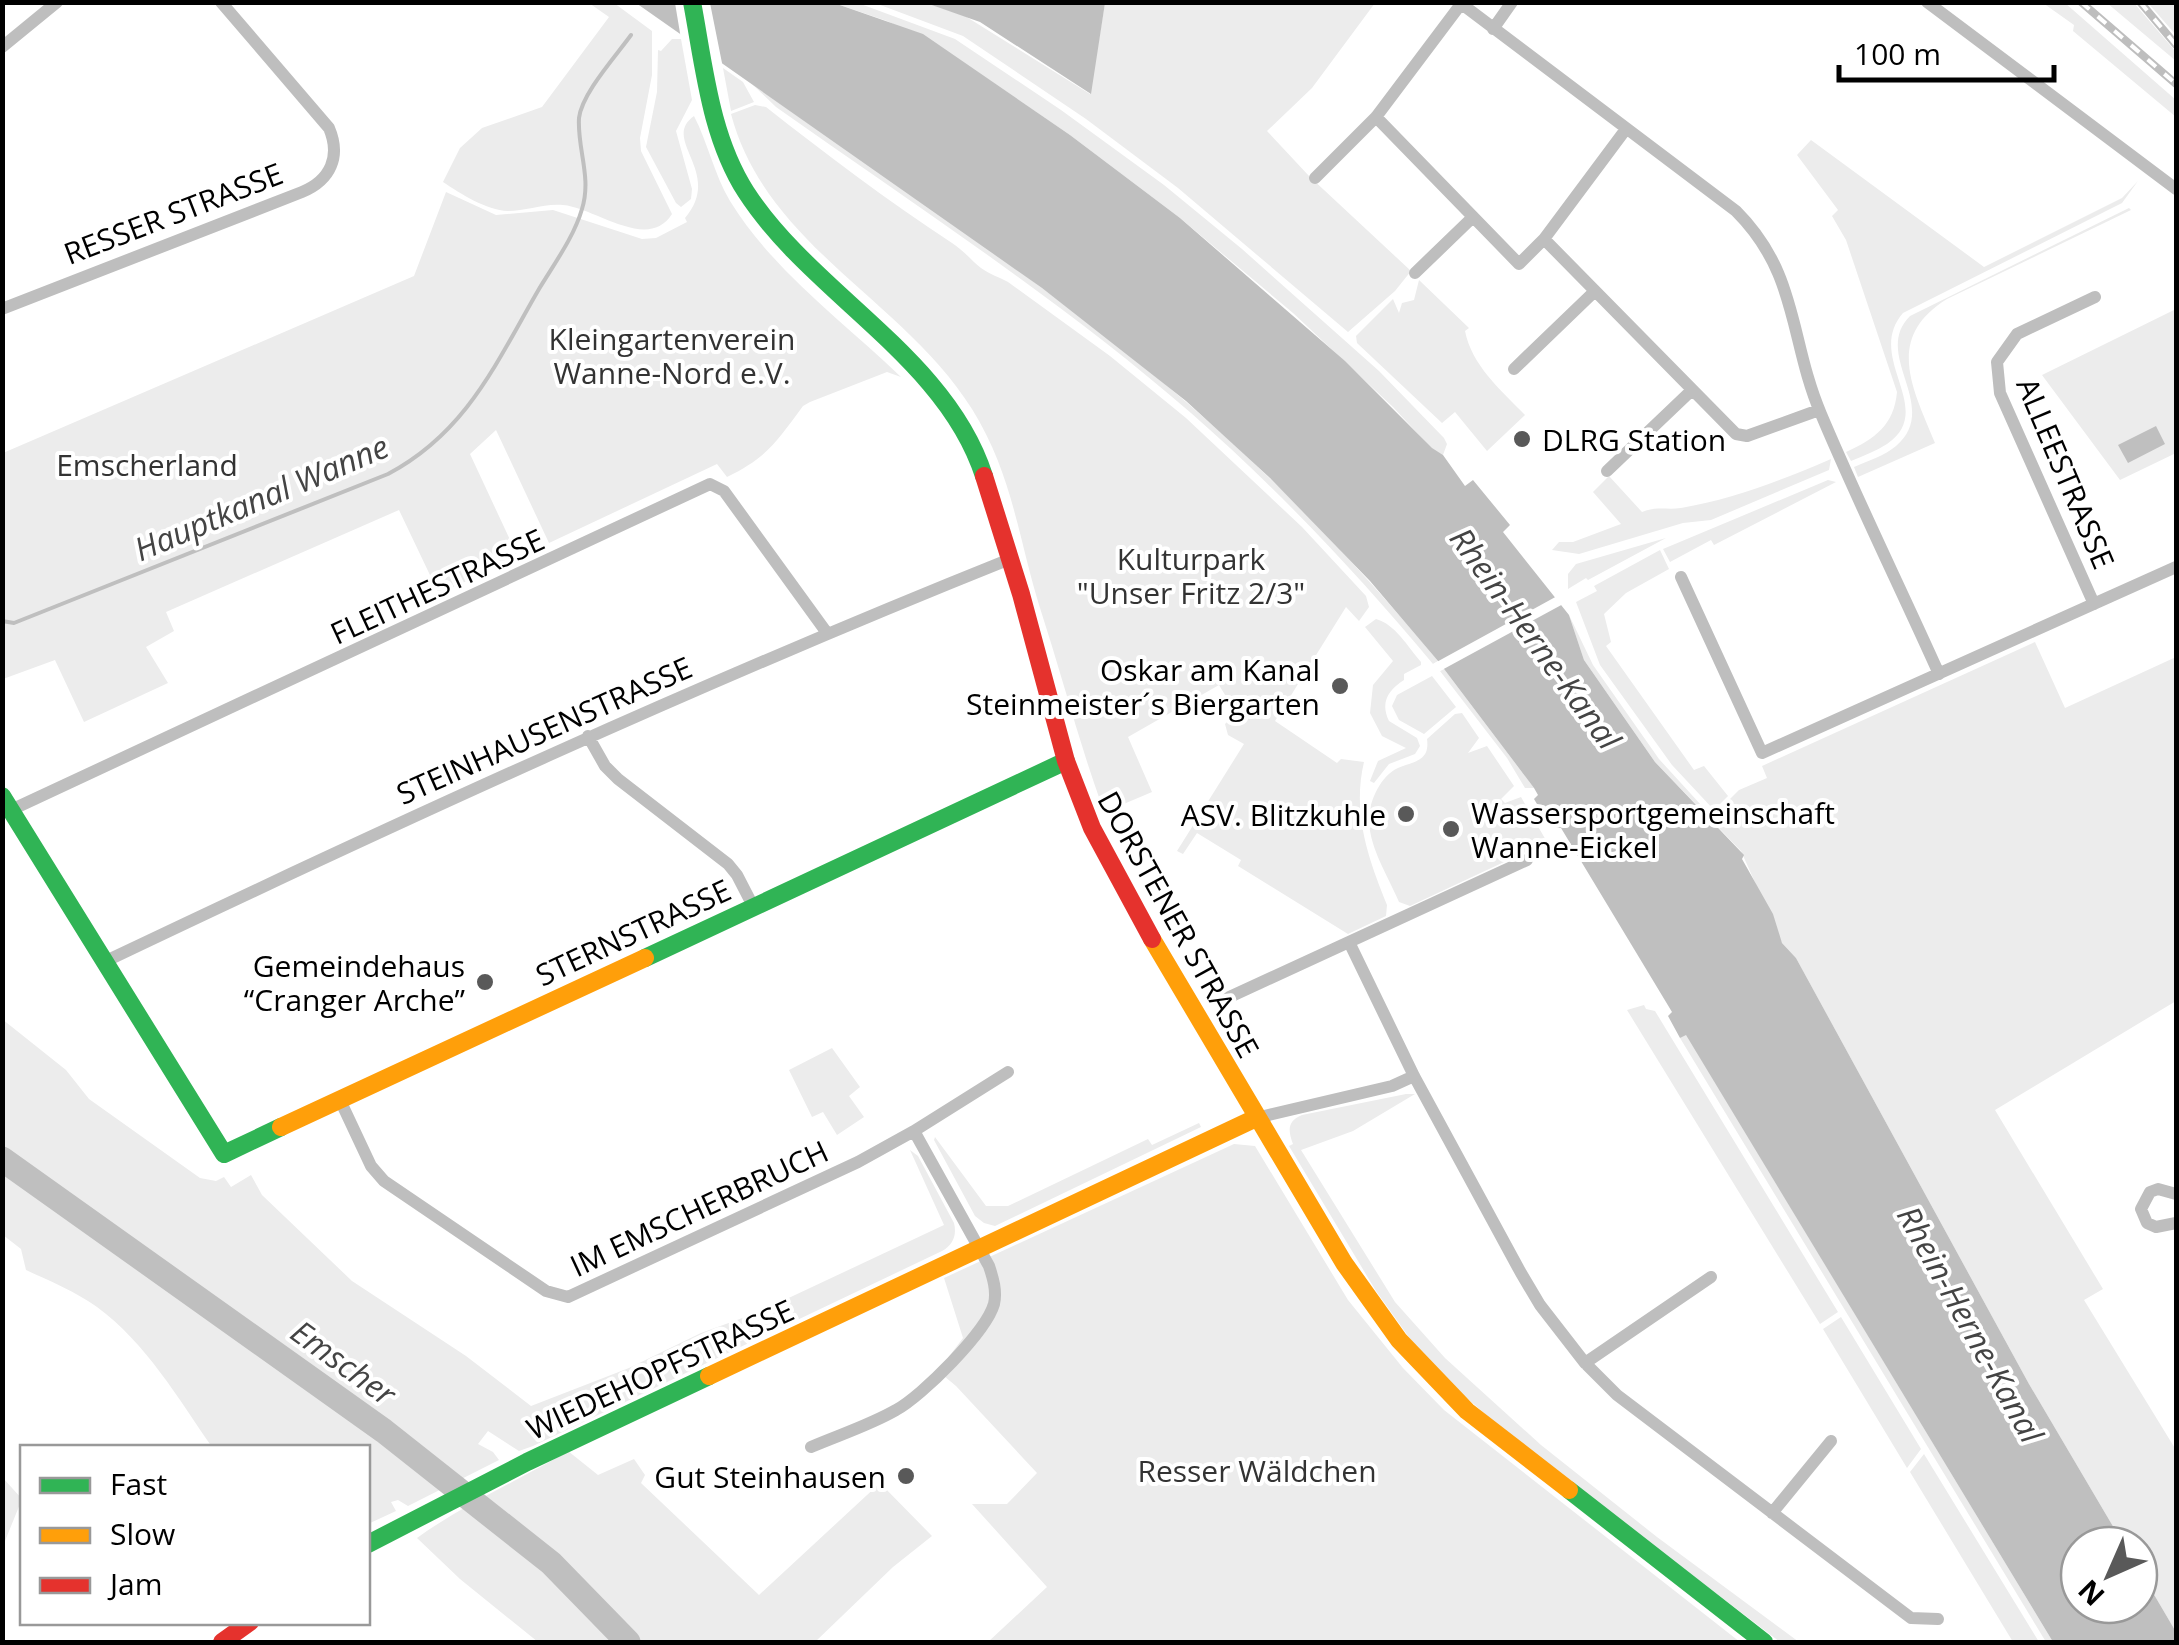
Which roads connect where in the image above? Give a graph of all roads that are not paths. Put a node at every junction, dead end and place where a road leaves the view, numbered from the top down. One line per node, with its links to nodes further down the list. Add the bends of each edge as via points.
1 (57, 2): 8 (street)
2 (220, 2): 18 (street, RESSER STRASSE, via 330,128 335,155 324,179)
3 (692, 2): 23 (main road, DORSTENER STRASSE, via 722,143 744,189 782,240 946,402 979,461)
4 (1512, 2): 7 (street)
5 (1927, 2): 12 (street)
6 (1460, 3): 7 (street); 9 (street)
7 (1493, 28): 10 (street)
8 (2, 46)
9 (1376, 117): 11 (street); 13 (street)
10 (1626, 129): 14 (street); 21 (street, via 1736,211 1765,244 1784,281)
11 (1315, 178)
12 (2176, 188)
13 (1474, 217): 14 (street, via 1519,264); 15 (street)
14 (1544, 240): 16 (street)
15 (1415, 273)
16 (1595, 291): 19 (street); 20 (street)
17 (2095, 296): 26 (street, ALLEESTRASSE, via 2017,334 1997,362 2000,393)
18 (2, 309)
19 (1514, 369)
20 (1692, 390): 21 (street, via 1741,436); 22 (street)
21 (1819, 410): 28 (street)
22 (1608, 471)
23 (1010, 559): 27 (street, STEINHAUSENSTRASSE); 30 (main road, DORSTENER STRASSE)
24 (2176, 567): 26 (street, ALLEESTRASSE)
25 (1681, 578): 28 (street, ALLEESTRASSE, via 1762,753)
26 (2094, 604): 28 (street, ALLEESTRASSE)
27 (826, 632): 29 (street, STEINHAUSENSTRASSE); 31 (street, FLEITHESTRASSE, via 724,492 710,484)
28 (1939, 674)
29 (588, 736): 33 (street, via 618,779 734,870); 35 (street, STEINHAUSENSTRASSE)
30 (1066, 761): 33 (main road, STERNSTRASSE); 40 (main road, DORSTENER STRASSE, via 1124,892)
31 (7, 803): 35 (main road)
32 (1527, 860): 34 (street)
33 (753, 906): 39 (main road, STERNSTRASSE)
34 (1349, 942): 36 (street); 38 (street)
35 (106, 962): 39 (main road, STERNSTRASSE, via 224,1154)
36 (1223, 1000)
37 (1008, 1072): 41 (street, IM EMSCHERBRUCH)
38 (1414, 1076): 40 (street); 46 (street, via 1521,1274)
39 (340, 1100): 41 (street, IM EMSCHERBRUCH, via 384,1181 561,1297)
40 (1256, 1118): 44 (main road, WIEDEHOPFSTRASSE); 54 (main road, DORSTENER STRASSE, via 1363,1292 1447,1392)
41 (914, 1131): 44 (street)
42 (2176, 1194): 43 (street, via 2150,1192 2140,1208 2151,1226)
43 (2176, 1222)
44 (978, 1249): 48 (street, via 995,1301 954,1361 894,1412); 50 (main road, WIEDEHOPFSTRASSE, via 501,1474)
45 (1711, 1278): 46 (street)
46 (1584, 1362): 49 (street, via 1617,1395)
47 (1831, 1440): 49 (street)
48 (811, 1447)
49 (1772, 1513): 51 (street, via 1911,1618)
50 (370, 1543)
51 (1938, 1619)
52 (246, 1625): 53 (main road)
53 (222, 1642)
54 (1764, 1642)

